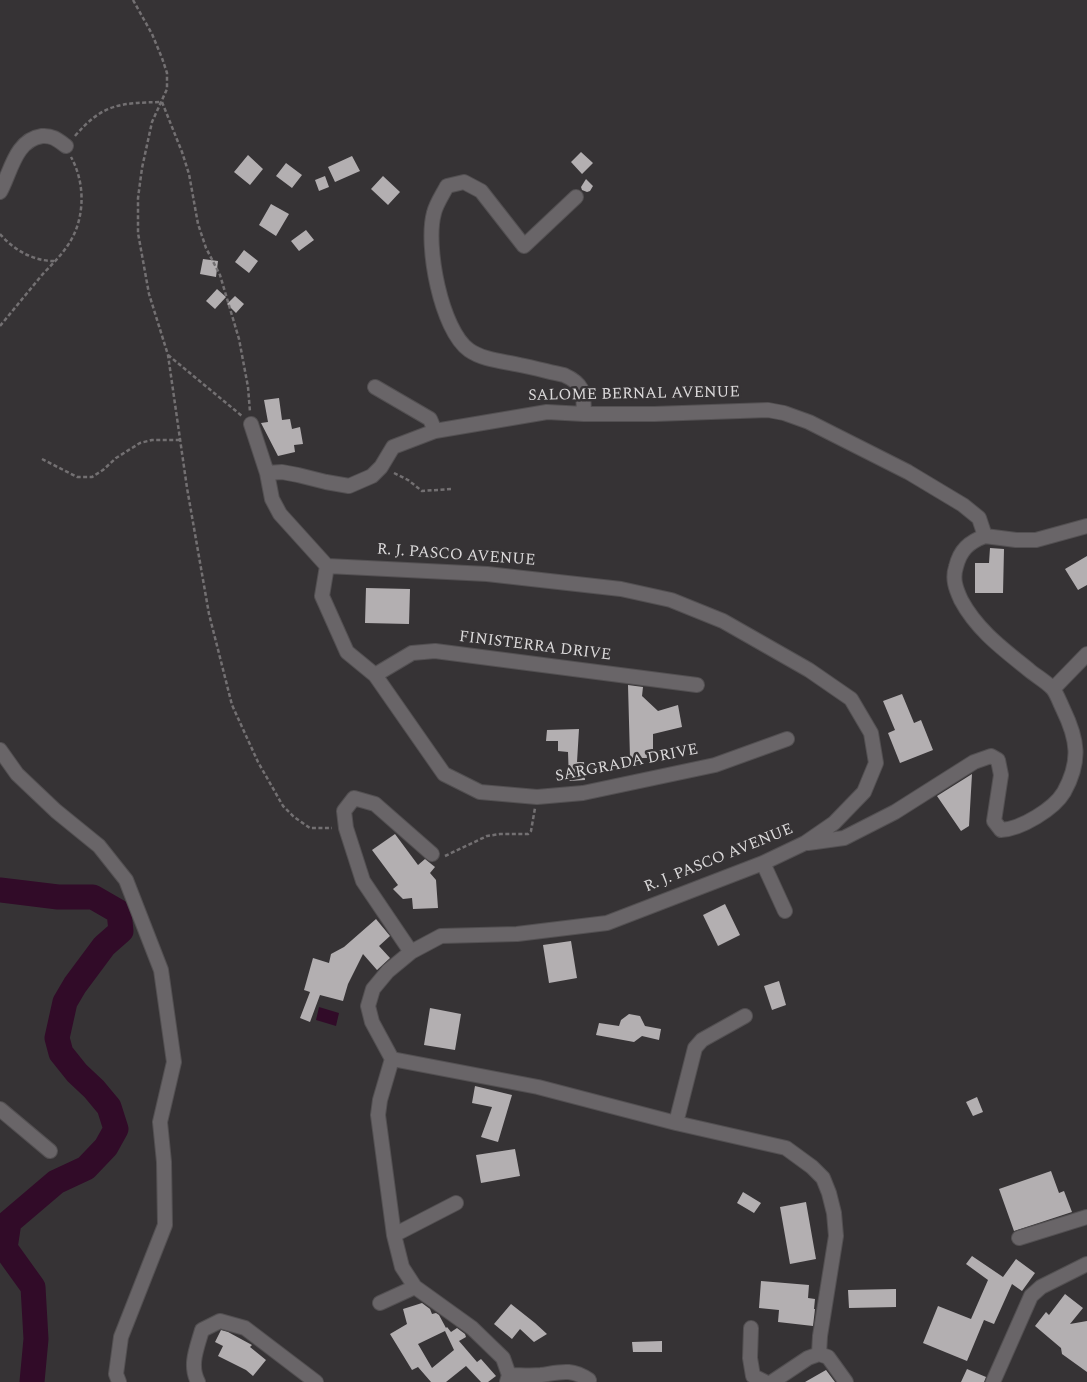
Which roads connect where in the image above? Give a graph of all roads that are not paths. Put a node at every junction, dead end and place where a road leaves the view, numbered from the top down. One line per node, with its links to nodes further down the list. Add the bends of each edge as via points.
1 (66, 146): 2 (street, via 48,135 33,137 21,148)
2 (0, 192)
3 (576, 197): 5 (street, via 524,246 481,191 464,182 447,186 434,214 432,239 436,280 444,312 456,337 484,358 573,379 582,388)
4 (375, 387): 7 (street, via 430,419)
5 (584, 414): 7 (street, SALOME BERNAL AVENUE, via 547,412); 10 (street, SALOME BERNAL AVENUE, via 752,410 784,413 847,440 908,472 979,518)
6 (251, 424): 8 (street)
7 (435, 431): 8 (street, SALOME BERNAL AVENUE, via 393,447 372,476 349,486 282,472)
8 (267, 473): 11 (street, via 272,499 280,514)
9 (1087, 526): 10 (street, via 1036,540)
10 (985, 536): 15 (street, via 963,549 954,573 957,591 968,613 992,640)
11 (327, 566): 13 (street, SARGRADA DRIVE, via 322,596 346,652); 20 (street, R. J. PASCO AVENUE, via 486,574 621,588 671,600 723,621 810,670 851,700 871,733 876,763 864,792 834,823)
12 (1087, 654): 15 (street)
13 (375, 675): 14 (street, FINISTERRA DRIVE, via 412,653 435,652); 16 (street, SARGRADA DRIVE, via 444,774 480,792 537,797 583,792 715,765)
14 (697, 685)
15 (1053, 689): 20 (street, via 1075,742 1076,759 1060,799 1039,816 1008,830 997,827 994,822 1001,775 998,760 991,756 974,762 895,812 844,838)
16 (787, 739)
17 (0, 750): 19 (street)
18 (0, 768): 19 (street)
19 (17, 774): 41 (street, via 99,846 126,880 160,970 174,1062 160,1122 165,1225 121,1337 116,1374)
20 (805, 843): 22 (street, R. J. PASCO AVENUE)
21 (432, 854): 24 (street, via 375,804 354,798 344,811 362,881)
22 (763, 863): 23 (street); 24 (street, R. J. PASCO AVENUE, via 607,923 517,934 441,936)
23 (785, 911)
24 (411, 952): 26 (street, R. J. PASCO AVENUE, via 373,989 368,1006 372,1022)
25 (745, 1016): 28 (street, via 702,1040 695,1048)
26 (392, 1059): 28 (street, via 538,1087); 32 (street, via 378,1115)
27 (0, 1109): 29 (street)
28 (676, 1123): 38 (street, via 786,1148 822,1178 829,1192 836,1236)
29 (50, 1150)
30 (456, 1203): 32 (street)
31 (1087, 1218): 33 (street)
32 (394, 1235): 35 (street, via 402,1267)
33 (1019, 1238)
34 (1087, 1264): 47 (street, via 1041,1287 1031,1296)
35 (415, 1287): 36 (street); 39 (street, via 472,1328 502,1358)
36 (380, 1303)
37 (751, 1328): 44 (street, via 753,1376)
38 (819, 1354): 45 (street); 46 (street, via 828,1357)
39 (508, 1379): 40 (street, via 563,1371 578,1373)
40 (589, 1380)
41 (120, 1382)
42 (198, 1382): 43 (street, via 194,1374 194,1358 202,1330 220,1321 245,1328)
43 (316, 1382)
44 (765, 1382)
45 (772, 1382)
46 (846, 1382)
47 (993, 1382)

